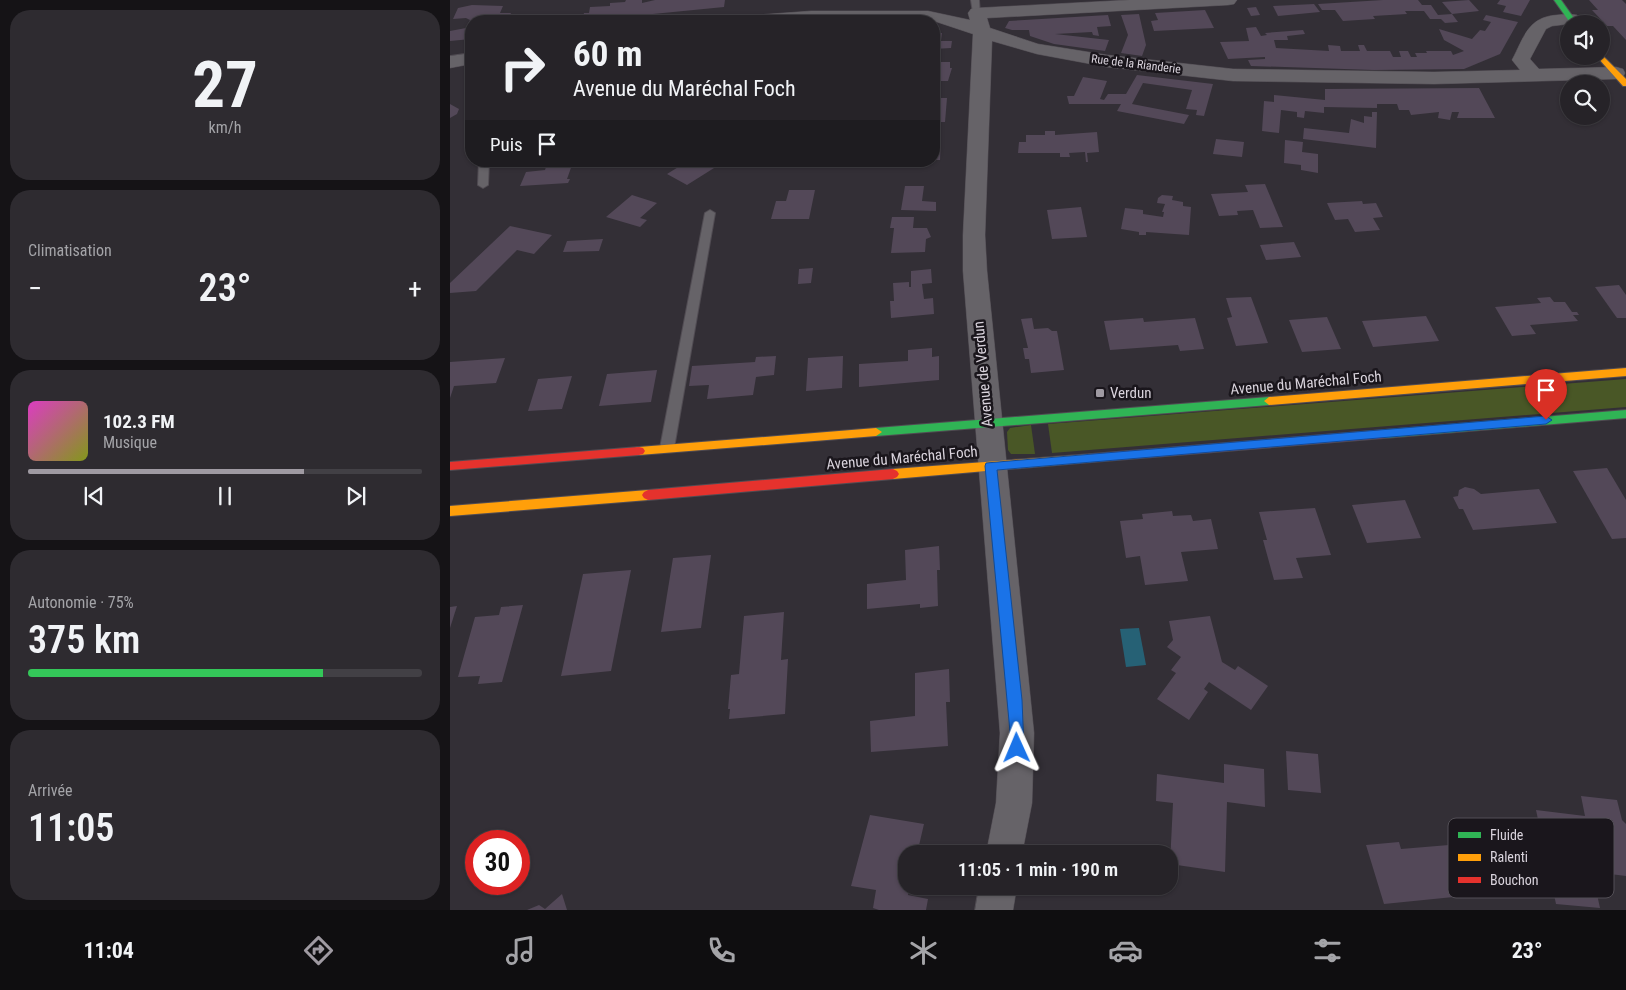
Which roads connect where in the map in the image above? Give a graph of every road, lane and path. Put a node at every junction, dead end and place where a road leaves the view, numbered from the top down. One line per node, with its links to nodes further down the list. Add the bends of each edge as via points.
1 (1228, 0): 3 (street)
2 (1557, 0): 4 (main road)
3 (978, 15): 5 (street, Rue de la Rianderie, via 959,22); 10 (street, Rue de la Rianderie, via 1025,46 1081,57 1232,75 1372,78); 17 (street, Avenue de Verdun, via 974,252)
4 (1568, 15)
5 (940, 19)
6 (1560, 21): 10 (street, via 1548,21 1539,26 1521,60)
7 (465, 59): 8 (street)
8 (450, 62)
9 (1609, 65): 11 (main road)
10 (1535, 76): 11 (street, Rue de la Rianderie)
11 (1621, 79)
12 (484, 167): 13 (lane)
13 (483, 185)
14 (710, 213): 18 (lane)
15 (1626, 372): 17 (main road, Avenue du Maréchal Foch)
16 (1626, 414): 20 (main road, Avenue du Maréchal Foch)
17 (988, 422): 18 (main road, Avenue du Maréchal Foch); 20 (street, Avenue de Verdun)
18 (667, 448): 19 (main road, Avenue du Maréchal Foch)
19 (450, 466)
20 (990, 466): 21 (main road, Avenue du Maréchal Foch); 22 (street, Avenue de Verdun, via 1017,732 1014,803)
21 (450, 511)
22 (1006, 845)
23 (996, 895): 24 (street)
24 (994, 910)

